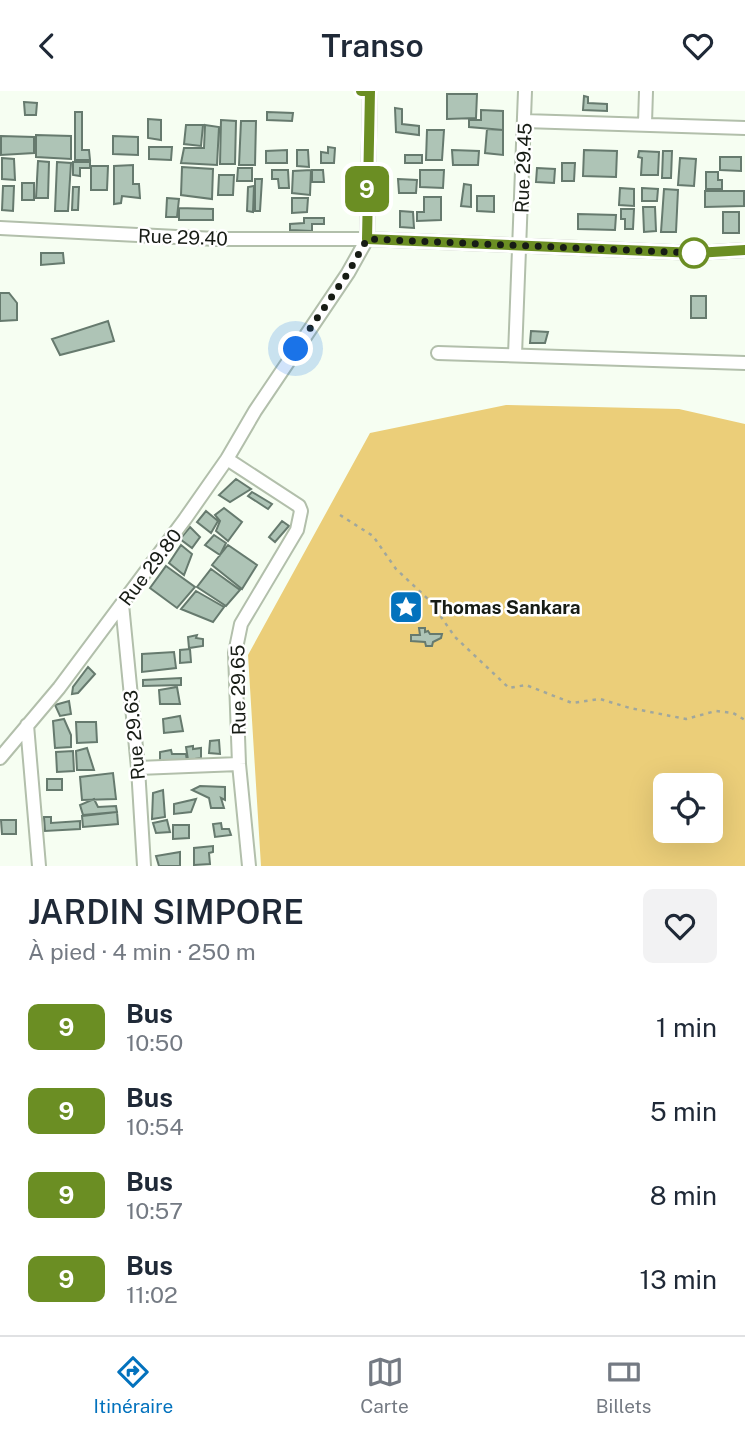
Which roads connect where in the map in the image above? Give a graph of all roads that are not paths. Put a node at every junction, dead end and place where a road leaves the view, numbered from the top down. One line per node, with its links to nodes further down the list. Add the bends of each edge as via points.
1 (359, 91): 2 (street)
2 (370, 91): 9 (street)
3 (525, 91): 5 (street, Rue 29.45)
4 (646, 91): 6 (street)
5 (524, 121): 6 (street); 10 (street, Rue 29.45)
6 (645, 123): 7 (street)
7 (745, 128)
8 (0, 228): 9 (street, Rue 29.40, via 216,239)
9 (367, 239): 10 (street, Rue 29.40); 15 (street, Rue 29.80)
10 (520, 245): 11 (street, Rue 29.40, via 696,253); 13 (street, Rue 29.45)
11 (745, 250)
12 (438, 352): 13 (street)
13 (515, 355): 14 (street)
14 (745, 363)
15 (227, 459): 16 (street, Rue 29.80); 19 (street, Rue 29.65, via 299,506 301,512 297,530 237,635)
16 (122, 604): 17 (street, Rue 29.80); 20 (street, Rue 29.63)
17 (27, 725): 18 (street, Rue 29.80); 21 (street)
18 (0, 758)
19 (239, 764): 20 (street); 23 (street, Rue 29.65)
20 (138, 768): 22 (street, Rue 29.63)
21 (39, 866)
22 (144, 866)
23 (249, 866)

